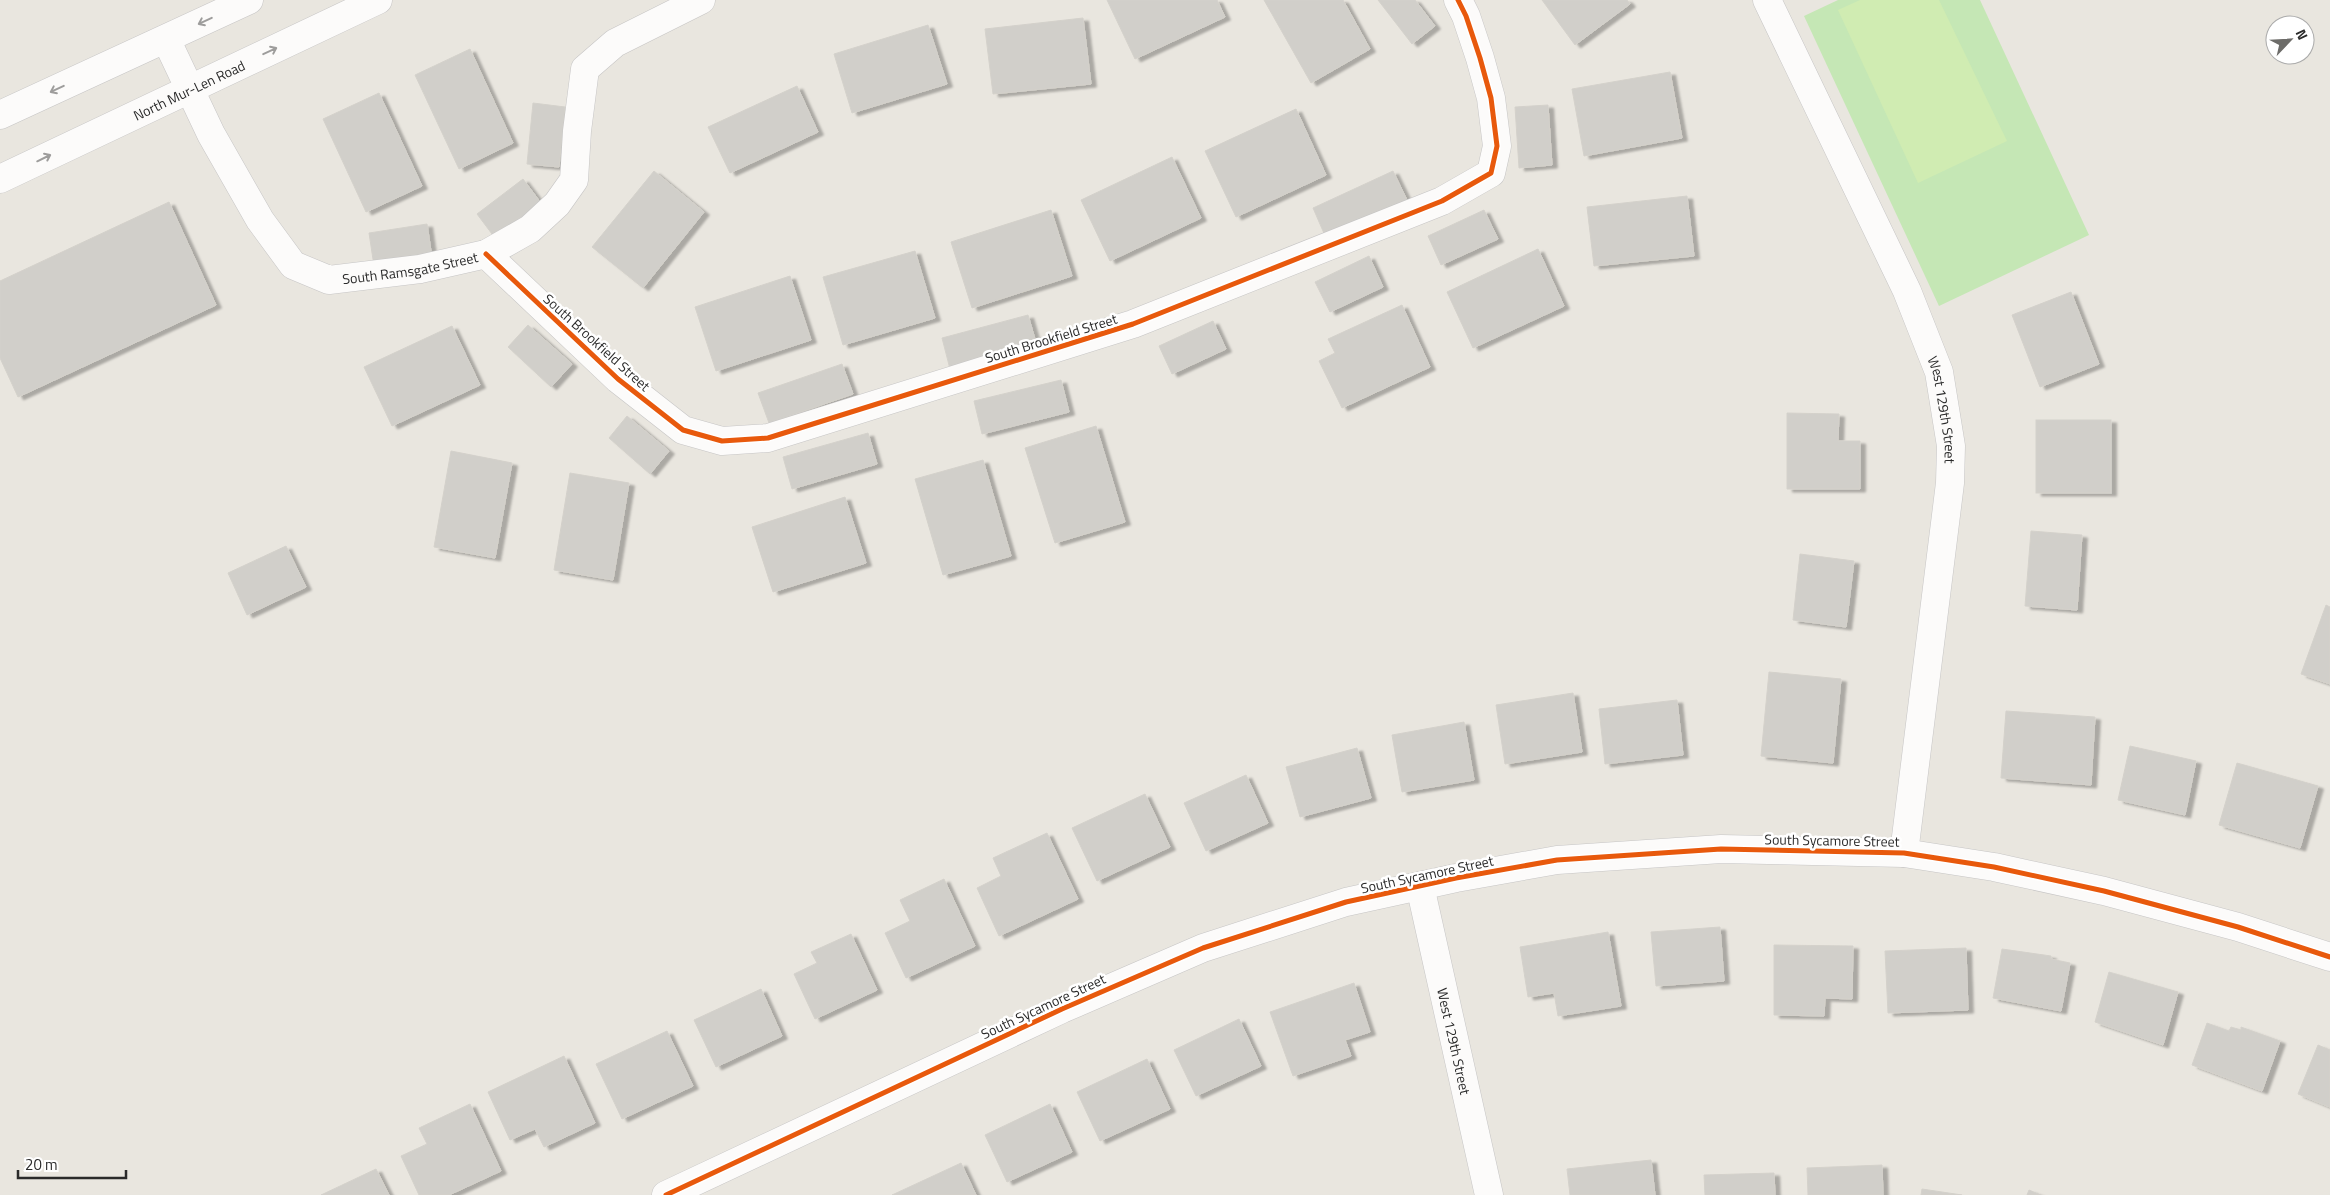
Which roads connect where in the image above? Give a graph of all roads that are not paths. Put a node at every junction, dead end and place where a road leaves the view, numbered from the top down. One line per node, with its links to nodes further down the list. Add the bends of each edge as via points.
1 (249, 0): 6 (street, one-way to 6)
2 (378, 0): 7 (street, North Mur-Len Road, one-way to 2)
3 (701, 0): 10 (street, South Ramsgate Street, via 615,43 585,69 574,180 557,204 530,229)
4 (1458, 0): 10 (street, South Brookfield Street, via 1491,98 1497,146 1491,173 1442,201 1133,324 768,438 722,441 683,430 618,380)
5 (1767, 0): 11 (street, West 129th Street, via 1907,290 1939,372 1951,446 1950,482)
6 (166, 39): 7 (street, South Ramsgate Street); 8 (street, one-way to 8)
7 (189, 89): 9 (street, North Mur-Len Road, one-way to 7); 10 (street, South Ramsgate Street, via 260,220 293,265 329,280 420,269)
8 (0, 115)
9 (0, 179)
10 (486, 254)
11 (1904, 853): 12 (street, South Sycamore Street, via 1711,850 1557,860); 13 (street, South Sycamore Street, via 2104,891 2238,927)
12 (1420, 886): 14 (street, South Sycamore Street, via 1346,902 1203,948 1062,1009); 15 (street, West 129th Street)
13 (2330, 957)
14 (666, 1195)
15 (1489, 1195)

